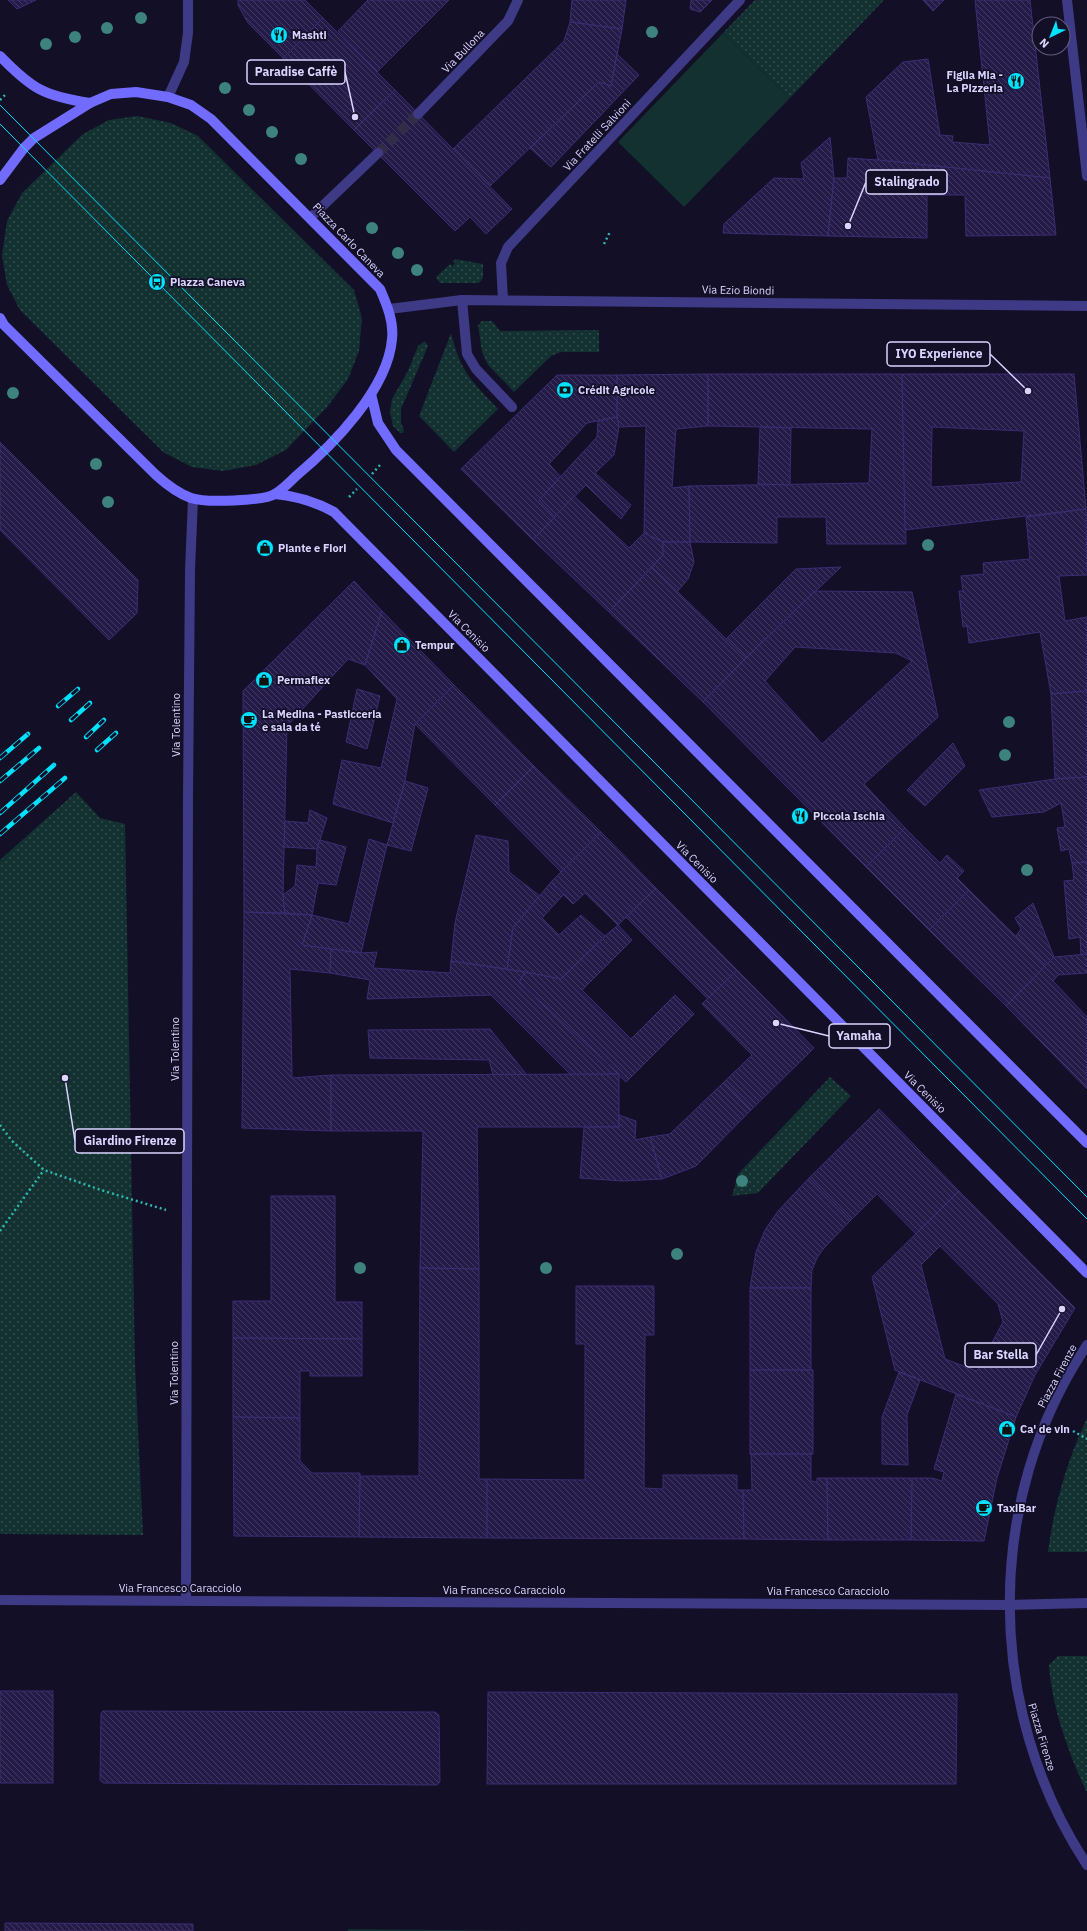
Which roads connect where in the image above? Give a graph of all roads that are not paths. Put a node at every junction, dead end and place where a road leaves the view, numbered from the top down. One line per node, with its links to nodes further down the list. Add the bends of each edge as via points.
1 (188, 0): 6 (street, via 188,34 184,62)
2 (518, 0): 8 (street, Via Bullona, via 508,21)
3 (740, 0): 14 (street, Via Fratelli Salvioni, via 508,247 501,263)
4 (1067, 0): 10 (street)
5 (0, 56): 7 (main road, via 22,78 40,90 61,99)
6 (168, 97): 7 (main road, Piazza Carlo Caneva, via 136,92 112,94); 12 (main road, Piazza Carlo Caneva, via 191,105 211,118)
7 (90, 103): 11 (main road, Piazza Carlo Caneva, via 34,138)
8 (418, 114)
9 (378, 153): 12 (street)
10 (1087, 176)
11 (0, 180)
12 (310, 218): 16 (main road, Piazza Carlo Caneva, via 380,290)
13 (462, 300): 14 (street, Via Ezio Biondi); 16 (street, Via Ezio Biondi); 19 (street, via 467,354 476,369)
14 (503, 300): 15 (street, Via Ezio Biondi)
15 (1087, 306)
16 (389, 309): 18 (main road, Piazza Carlo Caneva, via 392,339 385,365)
17 (1, 322): 21 (main road, Piazza Carlo Caneva, via 156,475 174,490)
18 (371, 394): 20 (main road, Piazza Carlo Caneva, via 335,442); 22 (main road, via 378,423 396,450)
19 (512, 407)
20 (274, 494): 21 (main road, Piazza Carlo Caneva, via 221,501); 23 (main road, Via Cenisio, via 316,502 334,512)
21 (193, 498): 26 (street, Via Tolentino, via 190,570)
22 (1087, 1143)
23 (1087, 1273)
24 (1087, 1345): 28 (street, Piazza Firenze, via 1061,1389 1032,1458 1015,1530 1010,1567)
25 (0, 1600): 26 (street, Via Francesco Caracciolo)
26 (186, 1600): 28 (street, Via Francesco Caracciolo)
27 (1087, 1603): 28 (street)
28 (1009, 1605): 29 (street, Piazza Firenze, via 1014,1678 1032,1750 1060,1819)
29 (1087, 1865)

